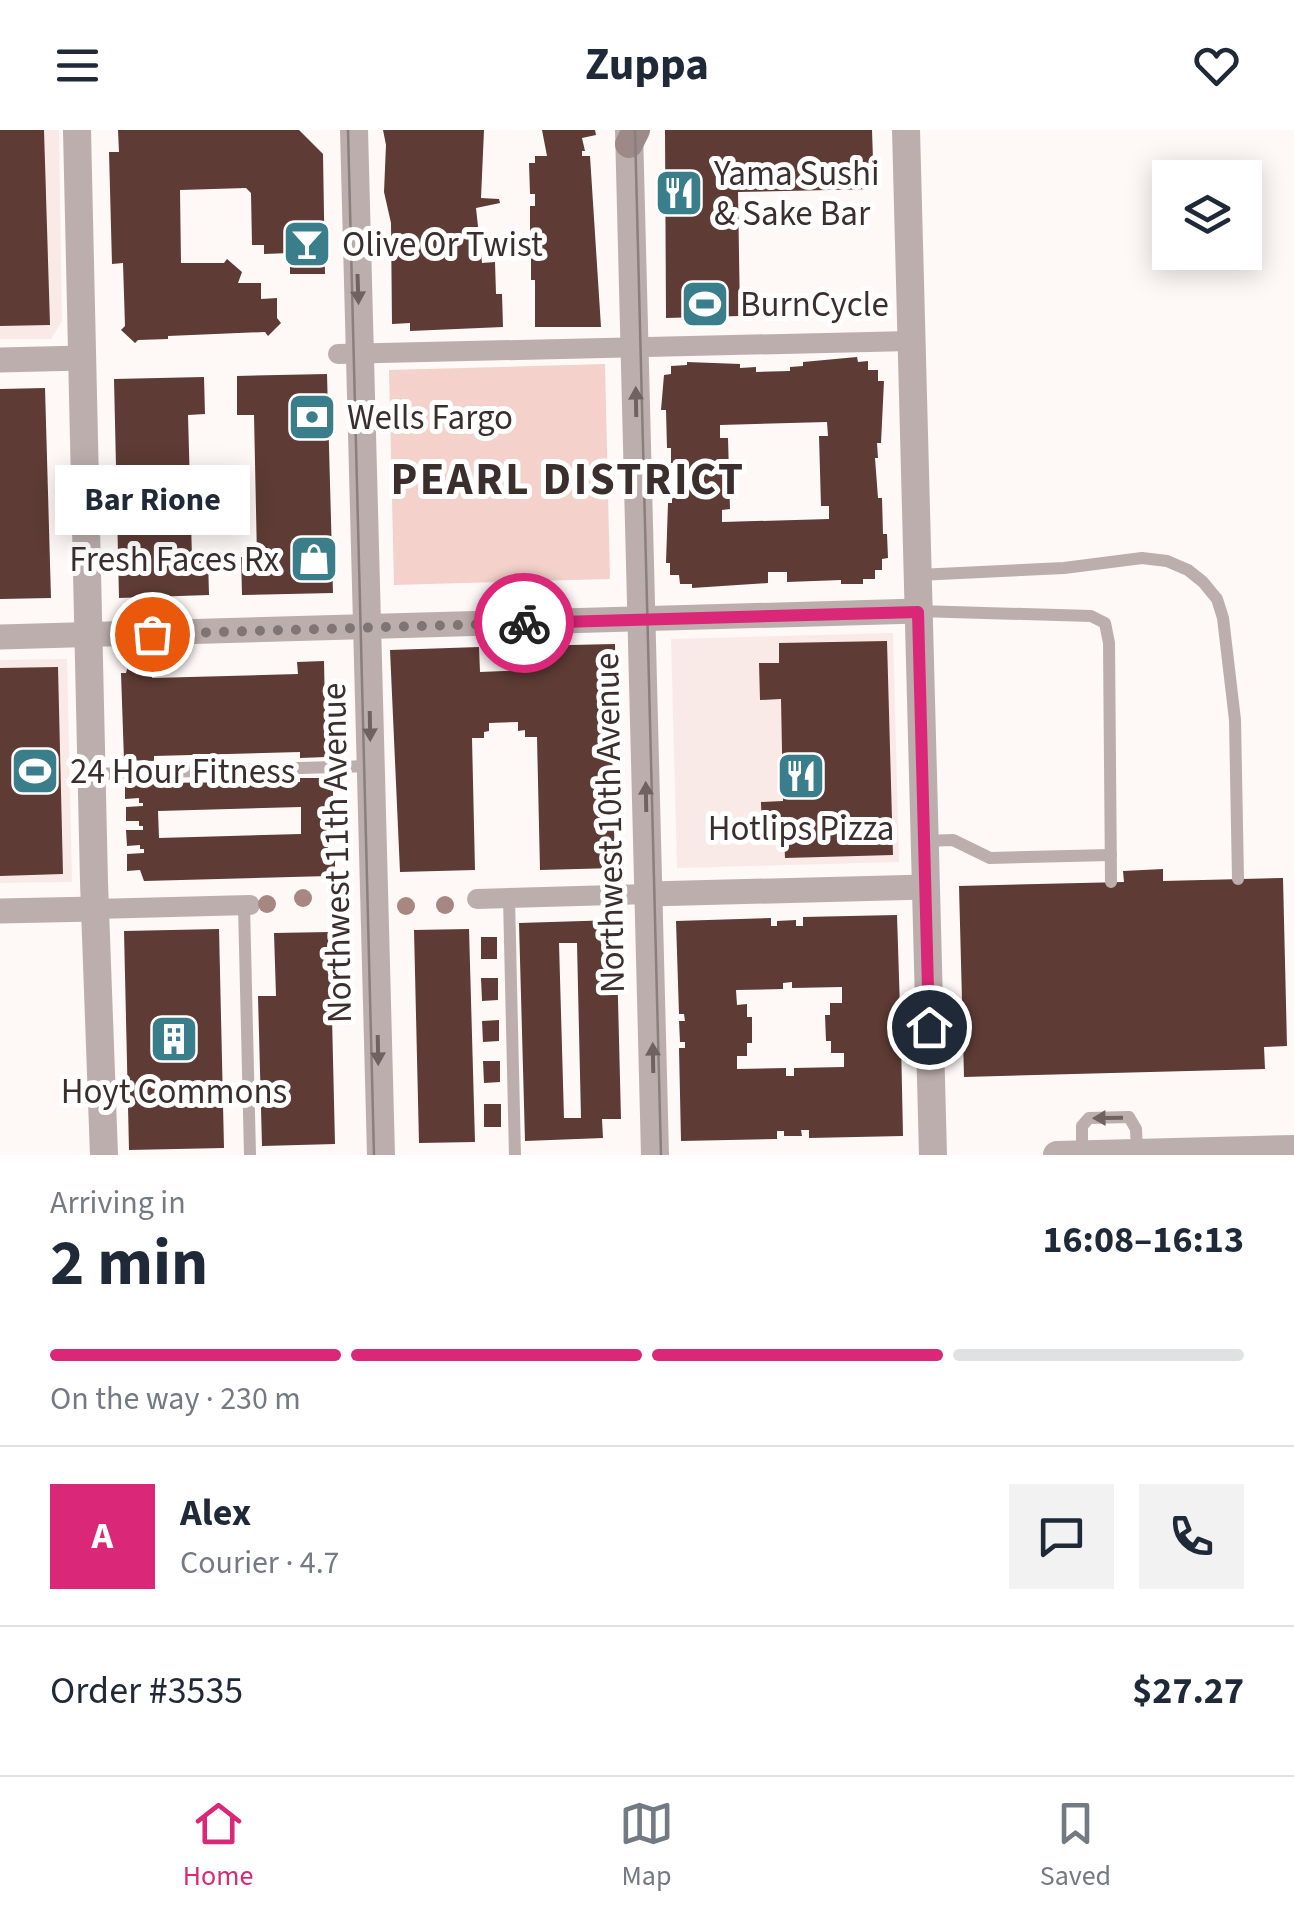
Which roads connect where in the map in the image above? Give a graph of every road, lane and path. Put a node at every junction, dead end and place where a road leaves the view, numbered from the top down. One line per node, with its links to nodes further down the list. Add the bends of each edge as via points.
1 (78, 130): 9 (street)
2 (338, 130): 5 (street)
3 (906, 130): 6 (street)
4 (631, 135): 7 (street, Northwest 10th Avenue)
5 (355, 143): 8 (street, Northwest 11th Avenue, one-way to 8)
6 (911, 341): 7 (street); 11 (street)
7 (635, 347): 8 (street); 13 (street, Northwest 10th Avenue, one-way to 7)
8 (349, 354): 14 (street, Northwest 11th Avenue)
9 (83, 358): 10 (street); 15 (street)
10 (0, 360)
11 (918, 575): 12 (street); 21 (lane, via 1142,558 1188,570 1203,582 1217,599 1226,635 1236,720)
12 (918, 612): 13 (street); 19 (street); 20 (lane, via 1090,616 1106,623)
13 (642, 619): 14 (street); 24 (street, Northwest 10th Avenue, one-way to 13)
14 (368, 628): 15 (street); 17 (street, Northwest 11th Avenue, one-way to 17)
15 (88, 635): 16 (street); 18 (street)
16 (0, 637)
17 (371, 766): 18 (lane); 36 (street, Northwest 11th Avenue, one-way to 36)
18 (92, 774): 28 (street)
19 (924, 841): 20 (lane, via 953,840 990,858); 23 (street)
20 (1111, 855): 22 (lane)
21 (1238, 879)
22 (1112, 882)
23 (926, 887): 24 (street); 39 (street)
24 (649, 894): 25 (street); 38 (street, Northwest 10th Avenue, one-way to 24)
25 (509, 898): 26 (street); 37 (lane)
26 (477, 899)
27 (247, 905): 28 (street); 35 (lane)
28 (95, 909): 29 (street); 34 (street)
29 (0, 911)
30 (1294, 1149): 32 (street)
31 (1137, 1153): 32 (street); 33 (street)
32 (1210, 1153)
33 (1082, 1154): 40 (street)
34 (104, 1155)
35 (250, 1155)
36 (381, 1155)
37 (516, 1155)
38 (656, 1155)
39 (933, 1155)
40 (1057, 1155)

